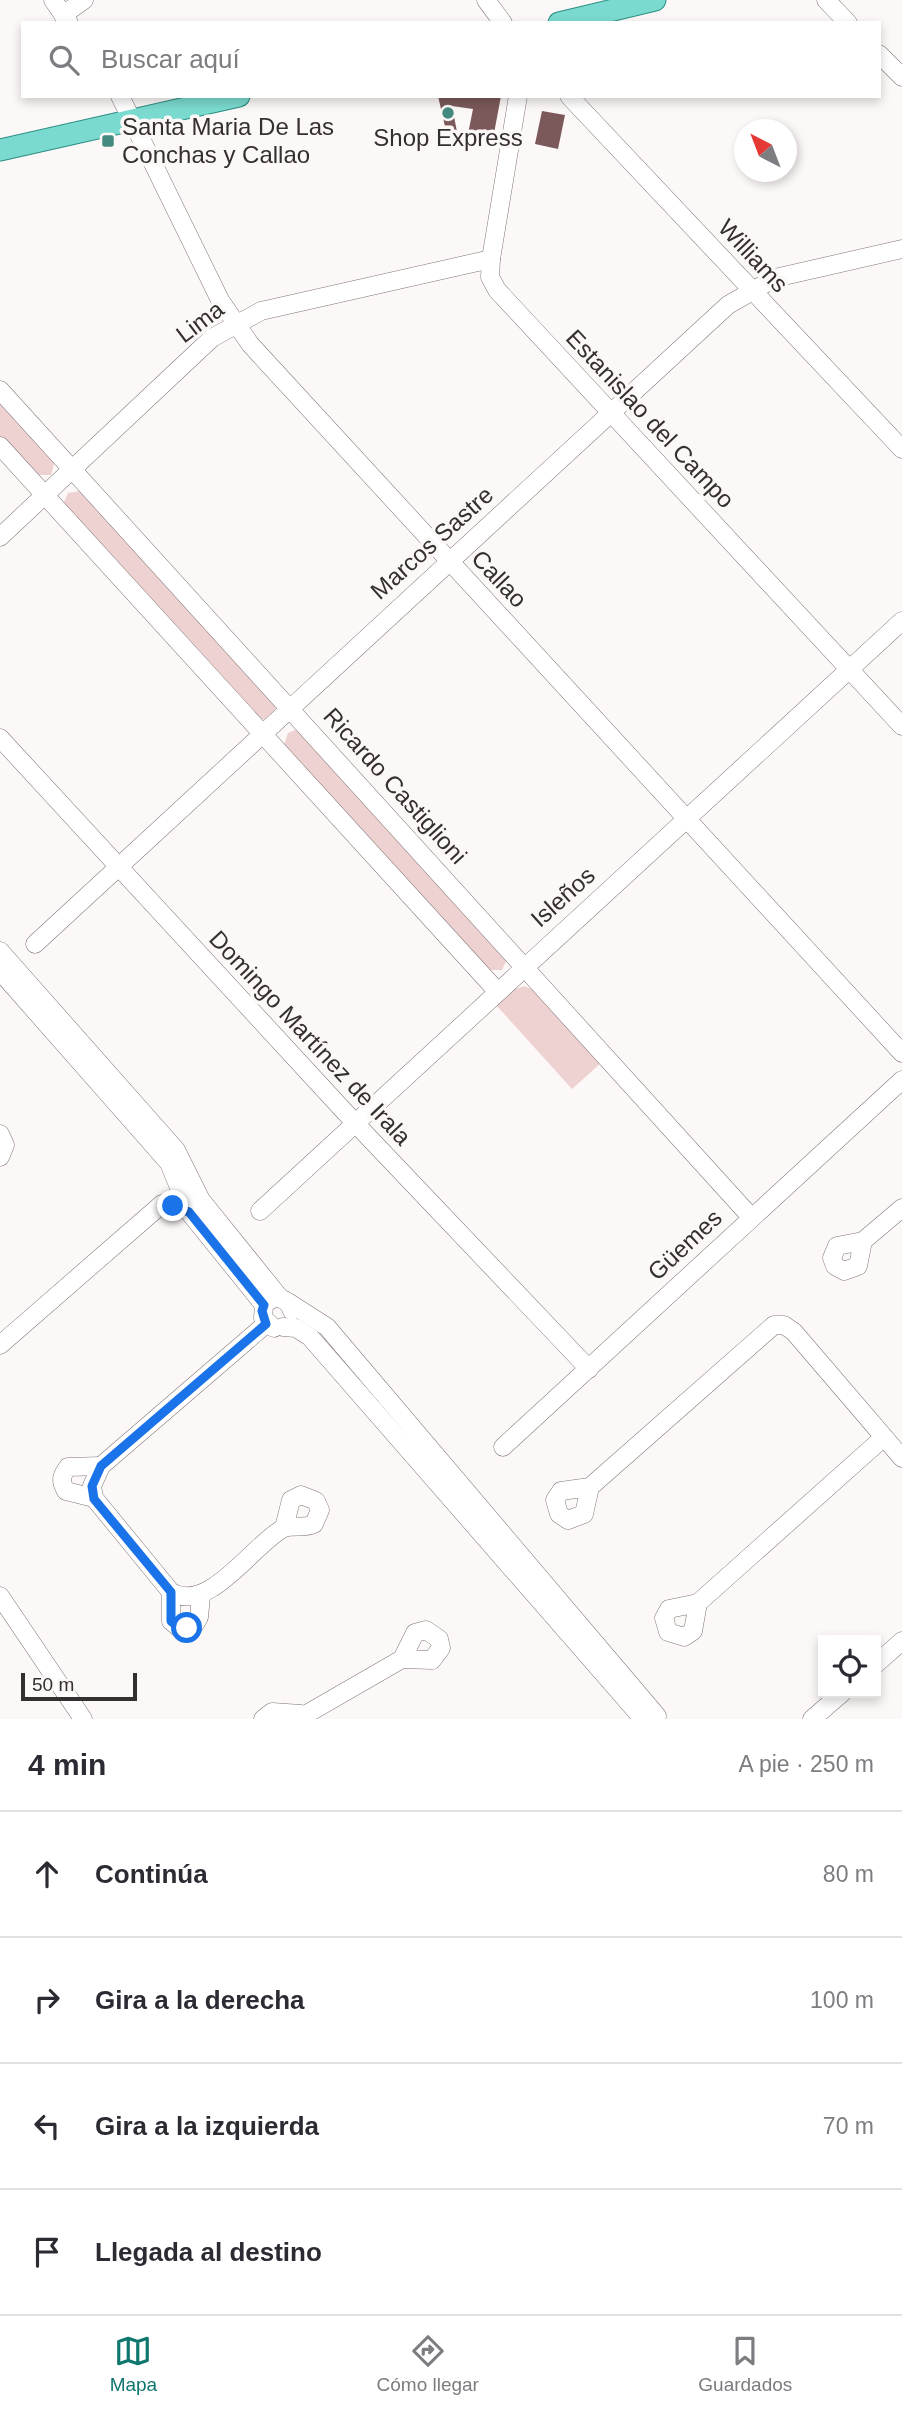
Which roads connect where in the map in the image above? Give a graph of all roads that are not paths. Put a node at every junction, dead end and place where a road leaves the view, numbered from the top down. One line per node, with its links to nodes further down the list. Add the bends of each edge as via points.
1 (84, 0): 5 (street)
2 (486, 0): 6 (street)
3 (655, 0): 7 (main road)
4 (826, 0): 8 (street)
5 (62, 12)
6 (502, 21)
7 (567, 21)
8 (846, 21)
9 (881, 56): 10 (street)
10 (902, 77)
11 (121, 98): 15 (street, Callao)
12 (231, 98): 15 (main road)
13 (518, 98): 18 (street, Estanislao del Campo)
14 (571, 98): 19 (street, Williams)
15 (133, 121): 16 (main road); 20 (street, Callao)
16 (0, 150)
17 (902, 249): 19 (street, Marcos Sastre, via 775,278)
18 (491, 259): 20 (street, Lima, via 261,311); 22 (street, Estanislao del Campo, via 490,277 496,290)
19 (752, 291): 22 (street, Marcos Sastre, via 728,305); 24 (street, Williams)
20 (236, 324): 25 (street, Lima, via 212,338); 28 (street, Callao)
21 (0, 390): 25 (street, Ricardo Castiglioni)
22 (611, 413): 28 (street, Marcos Sastre); 30 (street, Estanislao del Campo)
23 (0, 446): 26 (street)
24 (902, 449)
25 (73, 469): 26 (street, Lima); 31 (street, Ricardo Castiglioni)
26 (45, 495): 27 (street, Lima); 33 (street)
27 (0, 537)
28 (449, 561): 31 (street, Marcos Sastre); 35 (street, Callao)
29 (902, 621): 30 (street, Isleños)
30 (849, 669): 32 (street, Estanislao del Campo); 35 (street, Isleños)
31 (290, 706): 33 (street, Marcos Sastre); 39 (street, Ricardo Castiglioni)
32 (902, 726)
33 (260, 734): 36 (street, Marcos Sastre); 41 (street)
34 (0, 738): 36 (street, Domingo Martínez de Irala)
35 (687, 817): 39 (street, Isleños); 42 (street, Callao)
36 (118, 867): 37 (street, Marcos Sastre); 44 (street, Domingo Martínez de Irala)
37 (35, 944)
38 (0, 951): 54 (street, via 176,1150 201,1200)
39 (524, 966): 41 (street, Isleños); 52 (street, Ricardo Castiglioni)
40 (0, 971): 47 (street)
41 (497, 991): 44 (street, Isleños)
42 (902, 1053)
43 (902, 1080): 52 (street, Güemes)
44 (356, 1124): 50 (street, Isleños); 58 (street, Domingo Martínez de Irala)
45 (0, 1134): 46 (street, via 5,1145)
46 (0, 1157)
47 (169, 1163): 48 (street, via 168,1191); 51 (street)
48 (162, 1204): 51 (street); 56 (street)
49 (902, 1208): 53 (street)
50 (260, 1211)
51 (189, 1212): 54 (street)
52 (751, 1217): 58 (street, Güemes)
53 (863, 1241)
54 (277, 1302): 55 (street, via 262,1311); 55 (street, via 292,1316); 75 (street, via 327,1327)
55 (274, 1325): 62 (street); 75 (street, via 296,1328 310,1337)
56 (0, 1346): 57 (street)
57 (0, 1362)
58 (589, 1368): 60 (street, Güemes)
59 (883, 1438): 61 (street); 63 (street, via 794,1332 774,1325); 69 (street)
60 (503, 1447)
61 (902, 1458)
62 (101, 1466): 64 (street, via 92,1486); 64 (street, via 68,1467 62,1474 66,1491)
63 (590, 1487)
64 (94, 1499): 66 (street)
65 (284, 1528): 68 (street)
66 (171, 1592): 68 (street, via 179,1597); 68 (street, via 171,1621 178,1627 195,1624)
67 (0, 1596): 76 (street)
68 (201, 1596)
69 (698, 1603)
70 (902, 1641): 72 (street)
71 (402, 1658): 74 (street)
72 (881, 1660)
73 (836, 1698): 78 (street)
74 (299, 1716): 77 (street, via 272,1712)
75 (651, 1718)
76 (83, 1719)
77 (263, 1719)
78 (812, 1719)

